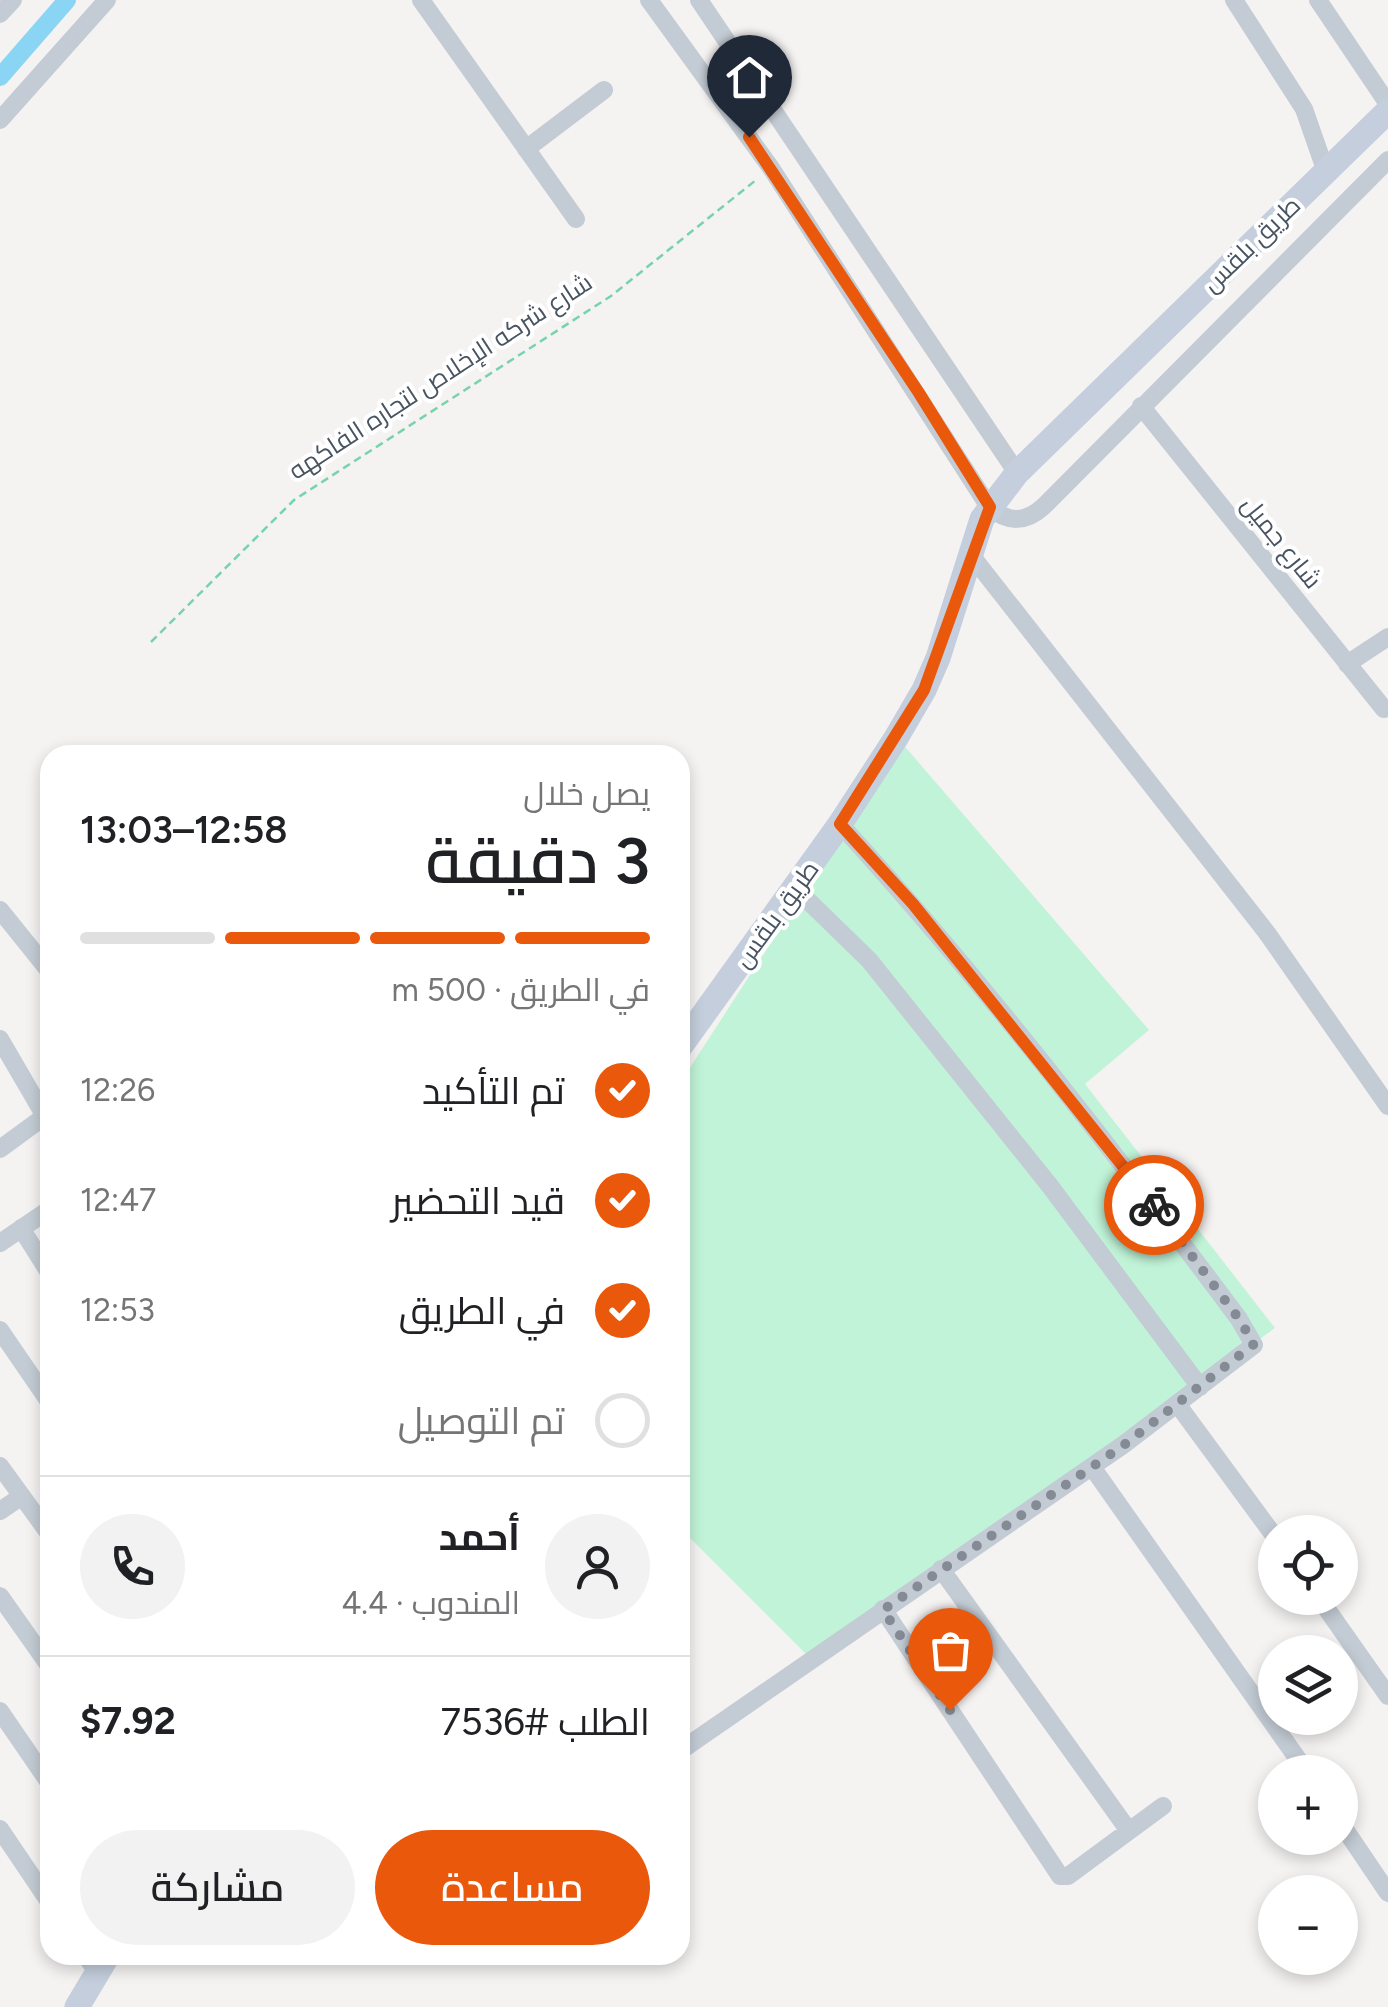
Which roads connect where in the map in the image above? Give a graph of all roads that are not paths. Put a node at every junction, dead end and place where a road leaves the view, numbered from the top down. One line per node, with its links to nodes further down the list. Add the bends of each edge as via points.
1 (13, 0): 8 (street)
2 (107, 0): 13 (street)
3 (421, 0): 14 (street)
4 (649, 0): 11 (street)
5 (699, 0): 9 (street)
6 (1234, 0): 16 (street, via 1304,109)
7 (1318, 0): 12 (street)
8 (0, 14)
9 (756, 84): 11 (street); 21 (street)
10 (604, 90): 14 (street)
11 (726, 105): 22 (street)
12 (1388, 108): 16 (main road, طريق بلقس)
13 (0, 120)
14 (526, 148): 18 (street)
15 (1388, 160): 19 (street, طريق بلقس)
16 (1326, 172): 17 (main road, طريق بلقس)
17 (1293, 209): 19 (street); 21 (main road, طريق بلقس)
18 (576, 220)
19 (1312, 230): 20 (street, طريق بلقس)
20 (1142, 406): 22 (street, طريق بلقس, via 1036,514 1011,520); 25 (street, شارع جميل)
21 (1017, 473): 22 (main road, طريق بلقس)
22 (990, 507): 23 (main road, طريق بلقس)
23 (971, 555): 27 (main road, طريق بلقس, via 924,690); 34 (street, via 1267,933)
24 (1388, 637): 25 (street)
25 (1347, 664): 26 (street, شارع جميل)
26 (1384, 710)
27 (840, 824): 28 (main road, طريق بلقس); 43 (street, via 1088,1119 1252,1338 1253,1346)
28 (795, 888): 31 (main road, طريق بلقس); 43 (street, via 869,960)
29 (0, 910): 30 (street)
30 (40, 960)
31 (690, 1032)
32 (0, 1039): 33 (street)
33 (7, 1070): 35 (street)
34 (1388, 1106)
35 (40, 1110)
36 (40, 1125): 37 (street)
37 (0, 1149)
38 (40, 1216): 39 (street)
39 (22, 1228): 40 (street); 41 (street)
40 (0, 1243)
41 (40, 1258)
42 (0, 1330): 44 (street)
43 (1200, 1387): 45 (street)
44 (40, 1388)
45 (1178, 1405): 47 (street); 50 (street)
46 (0, 1466): 48 (street)
47 (1092, 1467): 52 (street); 60 (street)
48 (22, 1496): 49 (street); 51 (street)
49 (0, 1511)
50 (1259, 1515)
51 (40, 1521)
52 (941, 1569): 54 (street); 64 (street)
53 (0, 1596): 56 (street)
54 (883, 1610): 59 (street); 64 (street, via 1060,1876)
55 (1330, 1615): 57 (street)
56 (40, 1654)
57 (1388, 1696)
58 (0, 1711): 61 (street)
59 (690, 1745)
60 (1294, 1755)
61 (40, 1769)
62 (1163, 1806): 64 (street)
63 (0, 1829): 66 (street)
64 (1128, 1831)
65 (1358, 1849): 67 (street)
66 (40, 1888)
67 (1388, 1893)
68 (95, 1965): 69 (main road)
69 (77, 2007)

